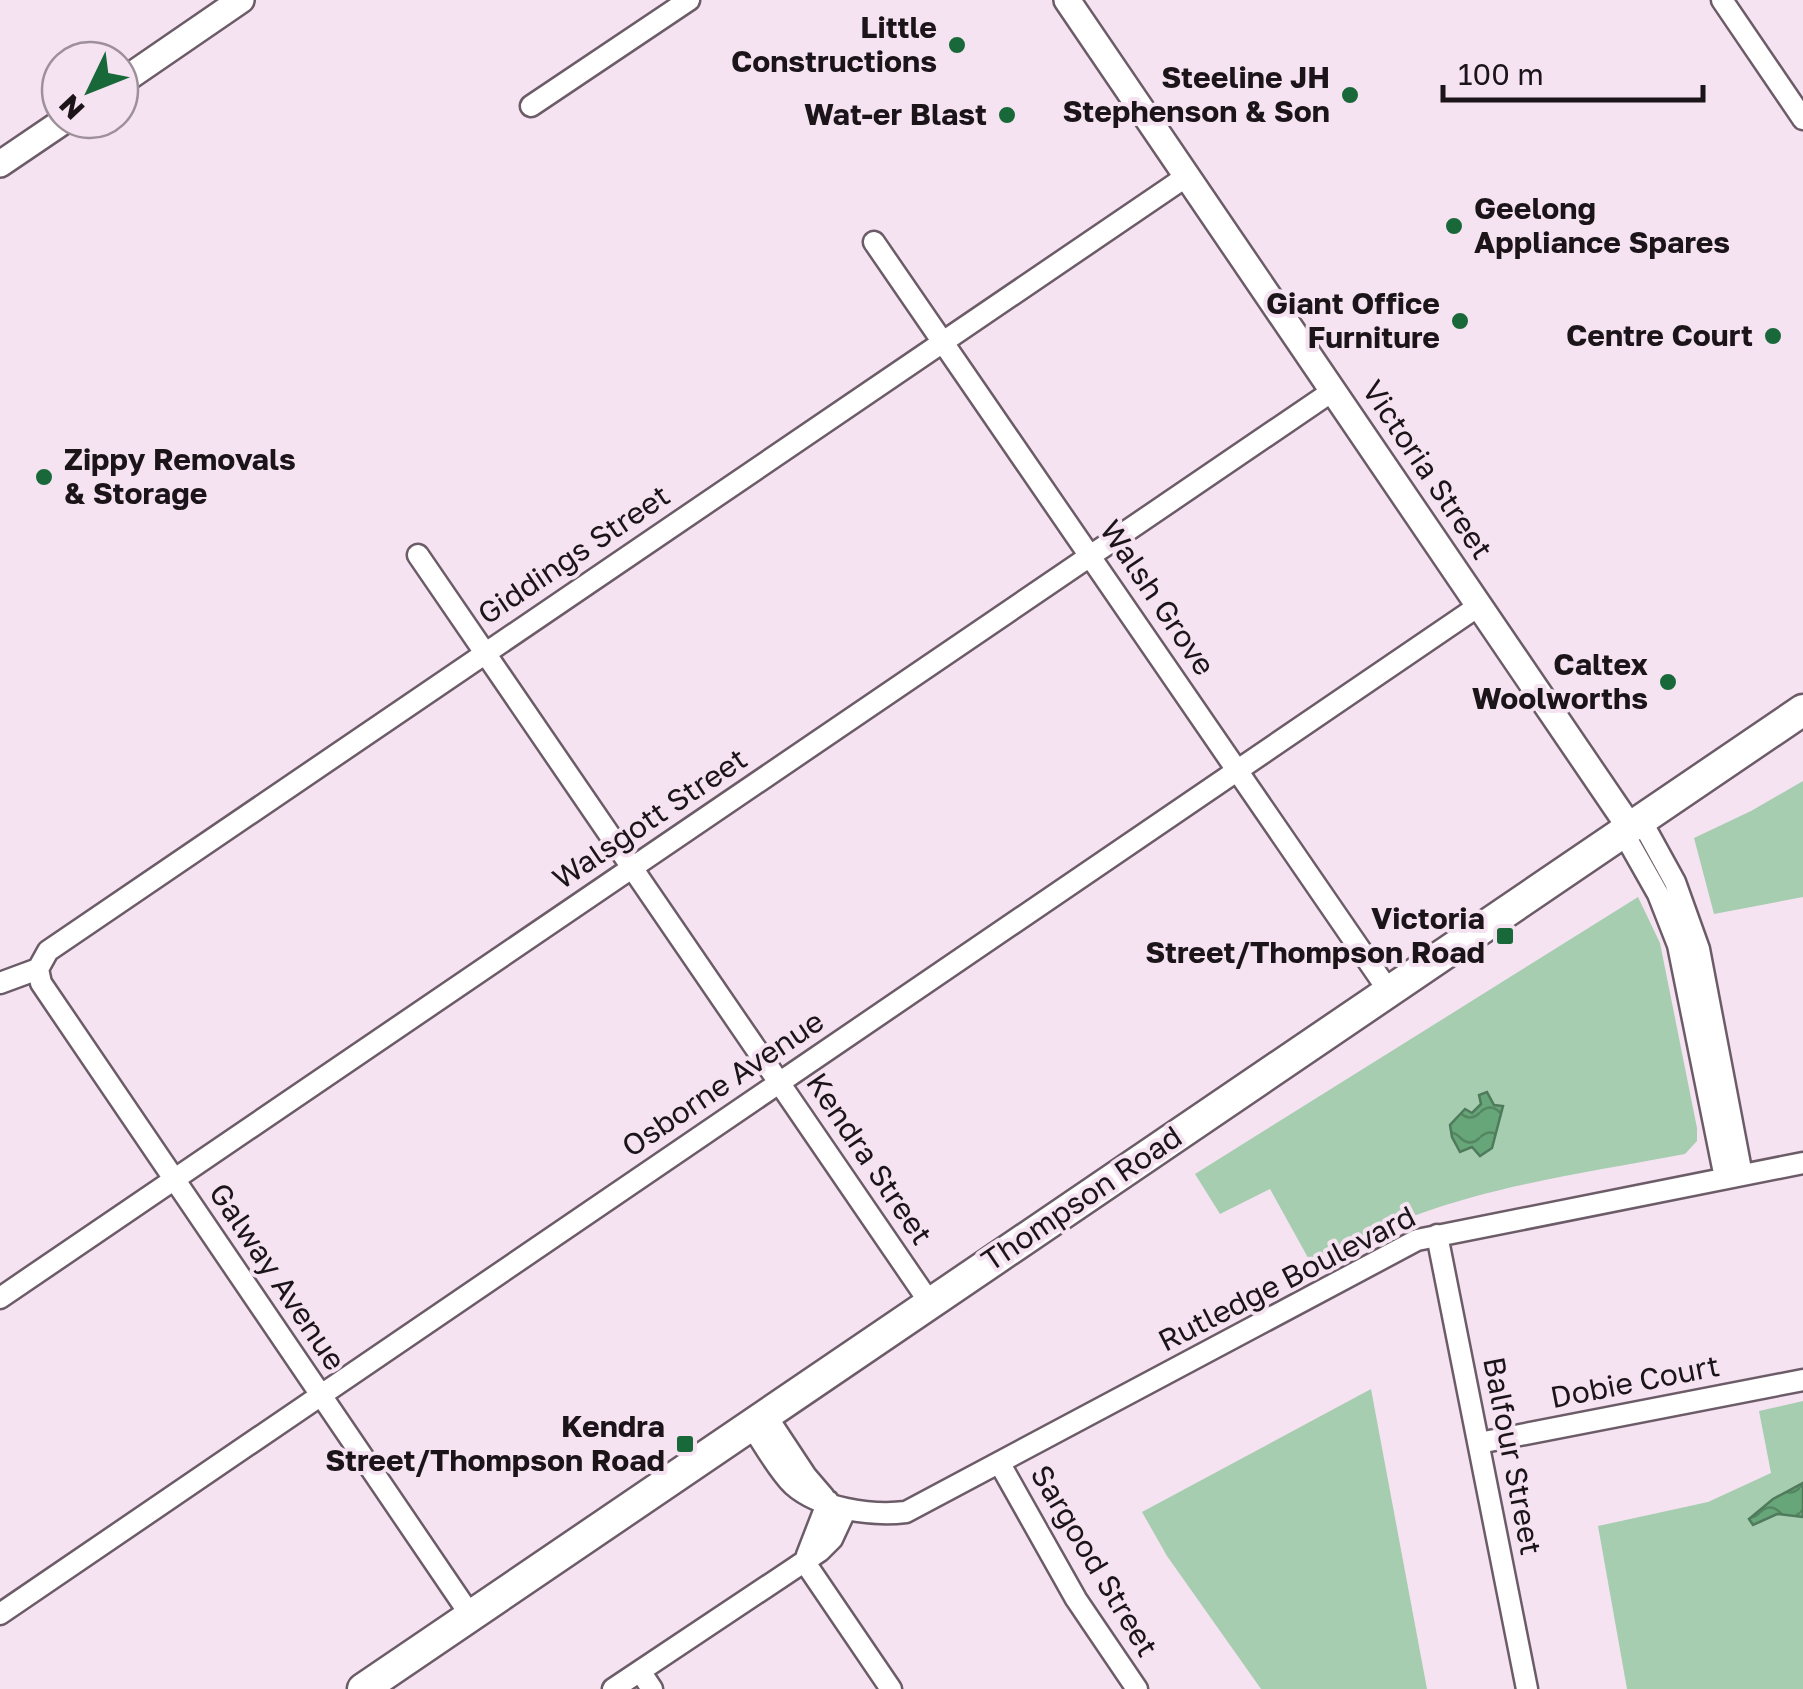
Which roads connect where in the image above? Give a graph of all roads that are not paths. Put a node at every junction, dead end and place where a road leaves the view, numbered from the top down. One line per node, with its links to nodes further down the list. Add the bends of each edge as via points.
1 (241, 0): 5 (street)
2 (689, 0): 6 (street)
3 (1067, 0): 10 (street, Victoria Street)
4 (1722, 0): 7 (street)
5 (140, 69)
6 (531, 106)
7 (1803, 119)
8 (40, 137): 9 (street)
9 (0, 164)
10 (1187, 176): 12 (street, Giddings Street); 13 (street, Victoria Street)
11 (874, 242): 12 (street, Walsh Grove)
12 (943, 341): 15 (street, Walsh Grove); 17 (street, Giddings Street)
13 (1334, 390): 15 (street, Walsgott Street); 16 (street, Victoria Street)
14 (418, 555): 17 (street, Kendra Street)
15 (1092, 556): 19 (street, Walsh Grove); 21 (street, Walsgott Street)
16 (1480, 605): 19 (street, Osborne Avenue); 20 (street, Victoria Street)
17 (485, 652): 21 (street, Kendra Street); 22 (street, Giddings Street, via 48,950)
18 (1803, 710): 20 (main road, Thompson Road)
19 (1237, 770): 24 (street, Walsh Grove); 25 (street, Osborne Avenue)
20 (1632, 828): 24 (main road, Thompson Road); 27 (street, via 1676,882 1695,936)
21 (633, 867): 25 (street, Kendra Street); 28 (street, Walsgott Street)
22 (38, 970): 23 (street, Giddings Street); 28 (street, Galway Avenue)
23 (0, 983)
24 (1388, 990): 31 (main road, Thompson Road)
25 (780, 1081): 31 (street, Kendra Street); 33 (street, Osborne Avenue)
26 (1803, 1164): 27 (street, Rutledge Boulevard)
27 (1734, 1177): 29 (street, Rutledge Boulevard)
28 (174, 1179): 30 (street, Walsgott Street); 33 (street, Galway Avenue)
29 (1437, 1235): 35 (street, Balfour Street); 36 (street, Rutledge Boulevard)
30 (0, 1298)
31 (930, 1303): 34 (main road, Thompson Road)
32 (1803, 1380): 35 (street, Dobie Court)
33 (321, 1396): 39 (street, Osborne Avenue); 40 (street, Galway Avenue)
34 (759, 1422): 37 (street); 40 (main road, Thompson Road)
35 (1479, 1443): 46 (street, Balfour Street)
36 (1000, 1464): 37 (street, Rutledge Boulevard, via 906,1512 878,1516); 45 (street, Sargood Street, via 1076,1599)
37 (837, 1506): 38 (street)
38 (804, 1561): 41 (street); 44 (street)
39 (0, 1614)
40 (471, 1616): 42 (main road, Thompson Road)
41 (646, 1680): 43 (street)
42 (362, 1689)
43 (613, 1689)
44 (891, 1689)
45 (1137, 1689)
46 (1527, 1689)

